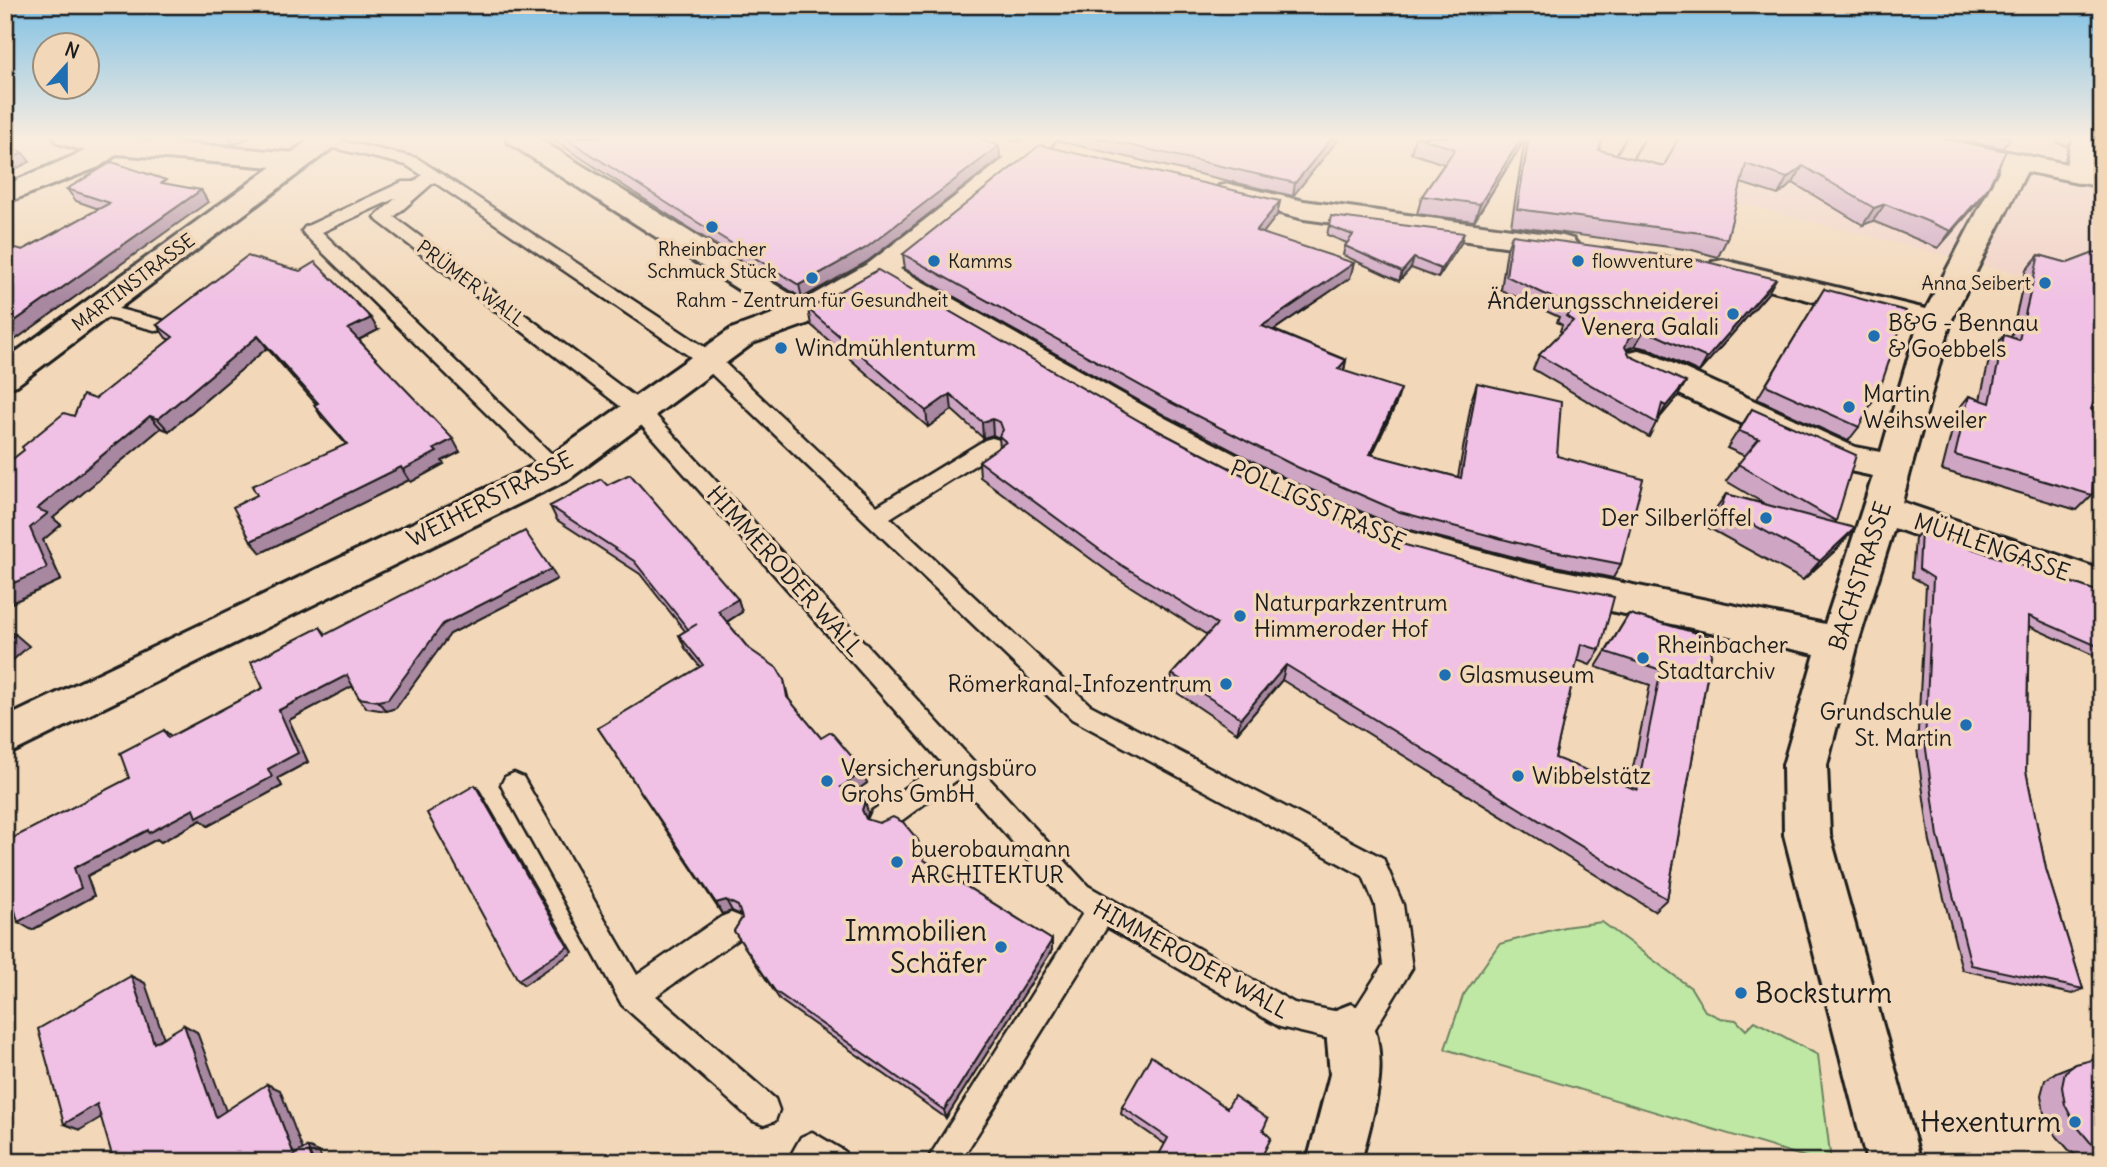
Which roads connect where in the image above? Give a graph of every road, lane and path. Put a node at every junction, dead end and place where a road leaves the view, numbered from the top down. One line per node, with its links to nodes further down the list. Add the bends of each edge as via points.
1 (255, 191): 12 (street, MARTINSTRASSE)
2 (396, 191): 22 (lane, via 311,232)
3 (413, 191): 19 (lane, PRÜMER WALL, via 384,217)
4 (459, 191): 16 (lane)
5 (606, 191): 13 (street)
6 (984, 191): 10 (street, WEIHERSTRASSE)
7 (1224, 191): 9 (street, via 1304,210 1359,212)
8 (2002, 191): 14 (street, BACHSTRASSE)
9 (1591, 248)
10 (890, 261): 13 (street, WEIHERSTRASSE); 26 (street, POLLIGSSTRASSE, via 1155,428 1279,493 1385,540 1525,578)
11 (1692, 262): 14 (street)
12 (96, 309): 15 (lane); 18 (street, MARTINSTRASSE)
13 (801, 315): 16 (street, WEIHERSTRASSE, via 742,337)
14 (1935, 321): 21 (street, BACHSTRASSE)
15 (158, 325)
16 (708, 359): 19 (street, WEIHERSTRASSE); 24 (lane)
17 (1636, 360): 21 (street, via 1848,459)
18 (5, 377)
19 (640, 411): 22 (street, WEIHERSTRASSE); 28 (lane, HIMMERODER WALL)
20 (992, 445): 24 (lane)
21 (1894, 467): 23 (street, BACHSTRASSE)
22 (556, 470): 27 (street, WEIHERSTRASSE)
23 (1882, 509): 25 (street, MÜHLENGASSE); 26 (street, BACHSTRASSE)
24 (875, 517): 34 (lane, via 1081,712 1373,867 1389,905 1398,968 1363,1022)
25 (2102, 585)
26 (1838, 643): 40 (street, BACHSTRASSE, via 1805,765 1807,835)
27 (5, 738)
28 (959, 764): 30 (lane); 31 (lane, HIMMERODER WALL, via 1078,895)
29 (514, 785): 33 (lane)
30 (881, 820)
31 (1102, 909): 34 (lane, HIMMERODER WALL, via 1290,1017); 38 (lane)
32 (731, 926): 33 (lane)
33 (632, 995): 35 (lane)
34 (1351, 1030): 39 (street, via 1356,1073)
35 (764, 1110)
36 (803, 1162): 37 (lane, via 812,1148)
37 (833, 1162)
38 (942, 1162)
39 (1334, 1162)
40 (1894, 1162)

